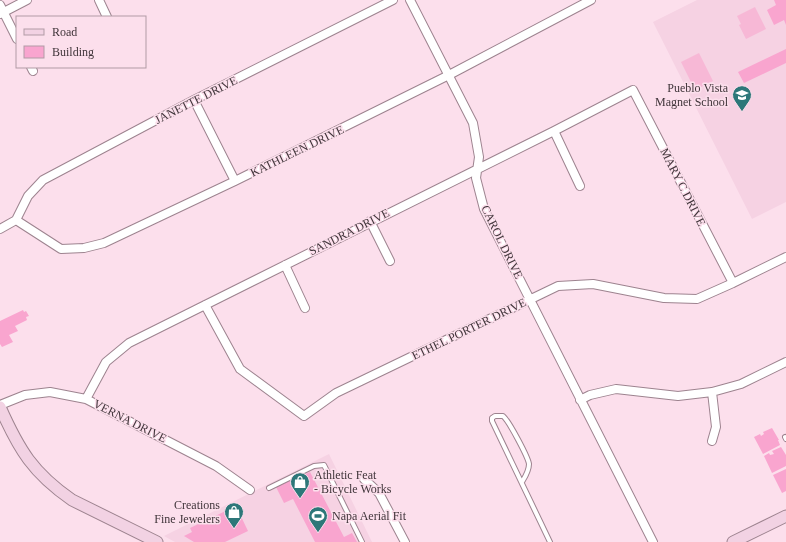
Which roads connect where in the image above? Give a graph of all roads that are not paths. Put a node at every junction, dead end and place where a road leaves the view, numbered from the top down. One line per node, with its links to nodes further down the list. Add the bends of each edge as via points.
1 (27, 0): 6 (street)
2 (100, 0): 7 (street)
3 (393, 0): 11 (street, JANETTE DRIVE)
4 (410, 0): 9 (street, CAROL DRIVE)
5 (591, 0): 9 (street, KATHLEEN DRIVE)
6 (1, 10): 8 (street)
7 (107, 16)
8 (16, 37)
9 (449, 75): 13 (street, CAROL DRIVE, via 473,123 479,157); 14 (street, KATHLEEN DRIVE)
10 (633, 90): 12 (street, SANDRA DRIVE); 22 (street, MARY C DRIVE)
11 (194, 100): 14 (street); 16 (street, JANETTE DRIVE, via 43,180 28,196)
12 (554, 131): 13 (street, SANDRA DRIVE); 15 (street)
13 (477, 168): 17 (street, SANDRA DRIVE); 23 (street, CAROL DRIVE, via 476,178 484,209)
14 (236, 181): 16 (street, KATHLEEN DRIVE, via 104,243 84,248 61,249)
15 (580, 186)
16 (16, 220): 18 (street)
17 (370, 221): 20 (street); 21 (street, SANDRA DRIVE)
18 (0, 229)
19 (786, 257): 22 (street, ETHEL PORTER DRIVE)
20 (390, 261)
21 (285, 265): 24 (street, SANDRA DRIVE); 25 (street)
22 (733, 283): 23 (street, ETHEL PORTER DRIVE, via 697,299 664,298 593,284 558,286)
23 (530, 300): 24 (street, ETHEL PORTER DRIVE, via 336,393 304,416 240,369); 29 (street, CAROL DRIVE)
24 (205, 305): 28 (street, SANDRA DRIVE, via 128,342 106,362)
25 (305, 308)
26 (786, 362): 27 (street, via 741,384)
27 (712, 392): 29 (street, via 678,396 616,388); 31 (street, via 716,427)
28 (86, 399): 30 (street, VERNA DRIVE, via 50,392 25,395); 35 (street, VERNA DRIVE, via 216,466)
29 (580, 400): 41 (street, CAROL DRIVE)
30 (0, 406): 37 (street, via 12,435 40,475 72,500)
31 (712, 441)
32 (364, 479): 39 (street, via 379,493)
33 (522, 482): 33 (lane, via 528,470 528,462 509,423 503,416 495,416 492,421); 40 (lane)
34 (269, 488): 38 (lane, via 314,466 324,465)
35 (250, 490)
36 (786, 516): 42 (street)
37 (157, 542)
38 (362, 542)
39 (405, 542)
40 (550, 542)
41 (653, 542)
42 (733, 542)

